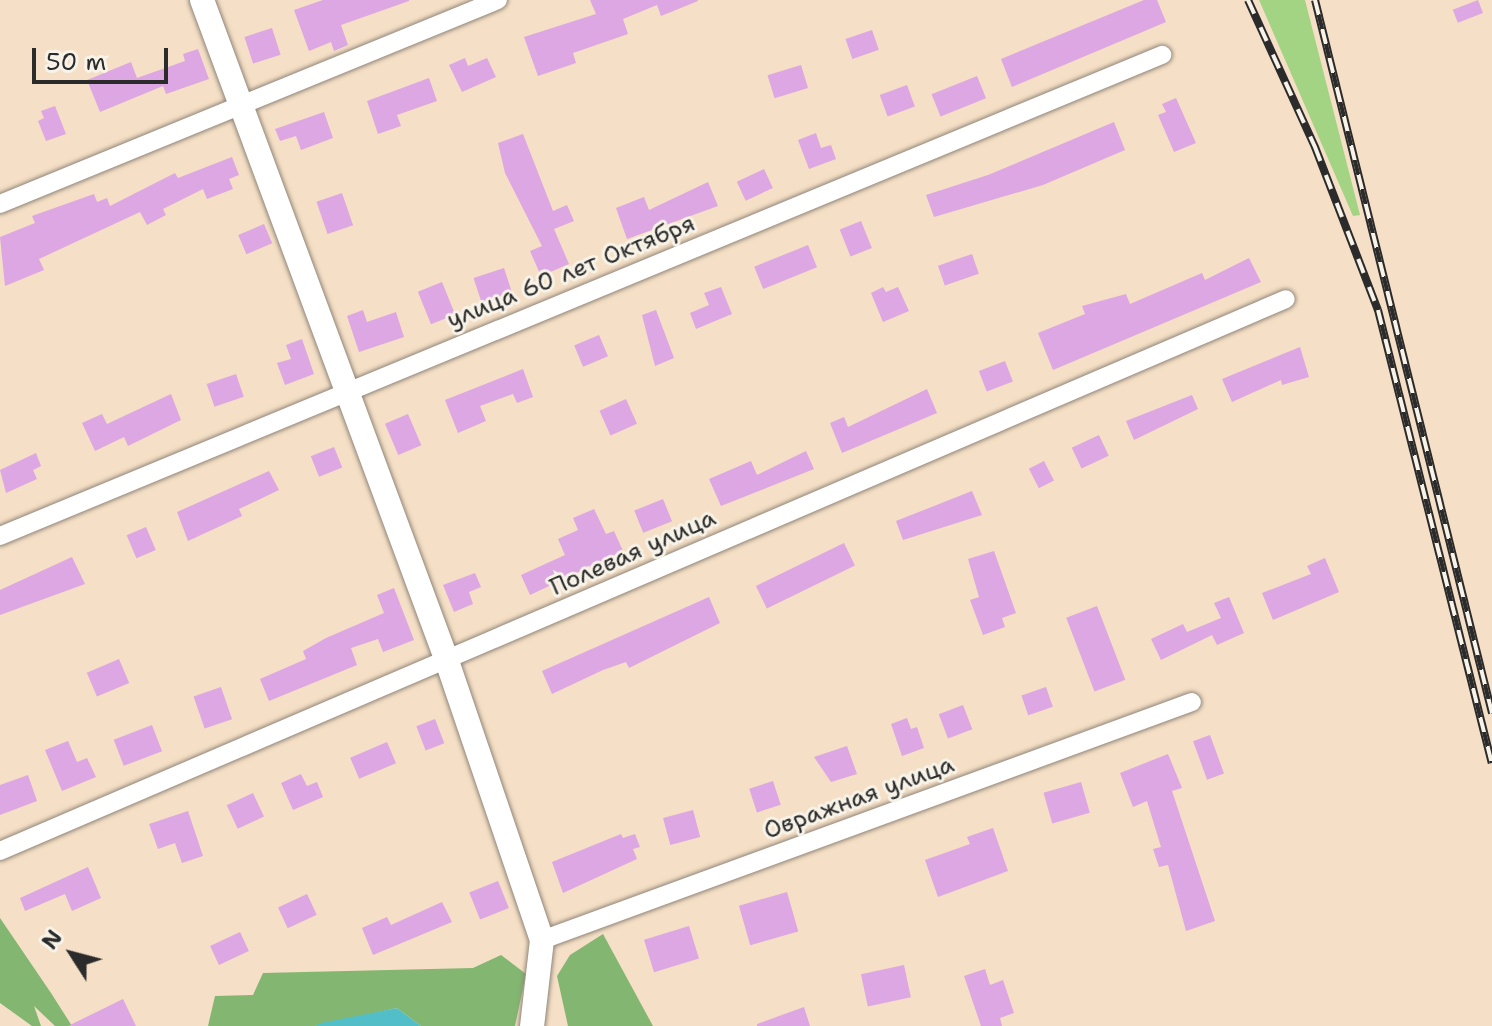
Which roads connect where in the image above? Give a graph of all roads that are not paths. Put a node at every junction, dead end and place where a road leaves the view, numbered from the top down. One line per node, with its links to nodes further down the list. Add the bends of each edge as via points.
1 (202, 0): 4 (street)
2 (498, 0): 4 (street)
3 (1162, 55): 7 (street, улица 60 лет Октября)
4 (240, 107): 5 (street); 7 (street)
5 (0, 204)
6 (1286, 299): 9 (street, Полевая улица)
7 (344, 392): 8 (street, улица 60 лет Октября); 9 (street)
8 (0, 536)
9 (447, 661): 11 (street, Полевая улица); 12 (street)
10 (1192, 702): 12 (street, Овражная улица)
11 (0, 851)
12 (542, 940): 13 (street)
13 (532, 1026)

